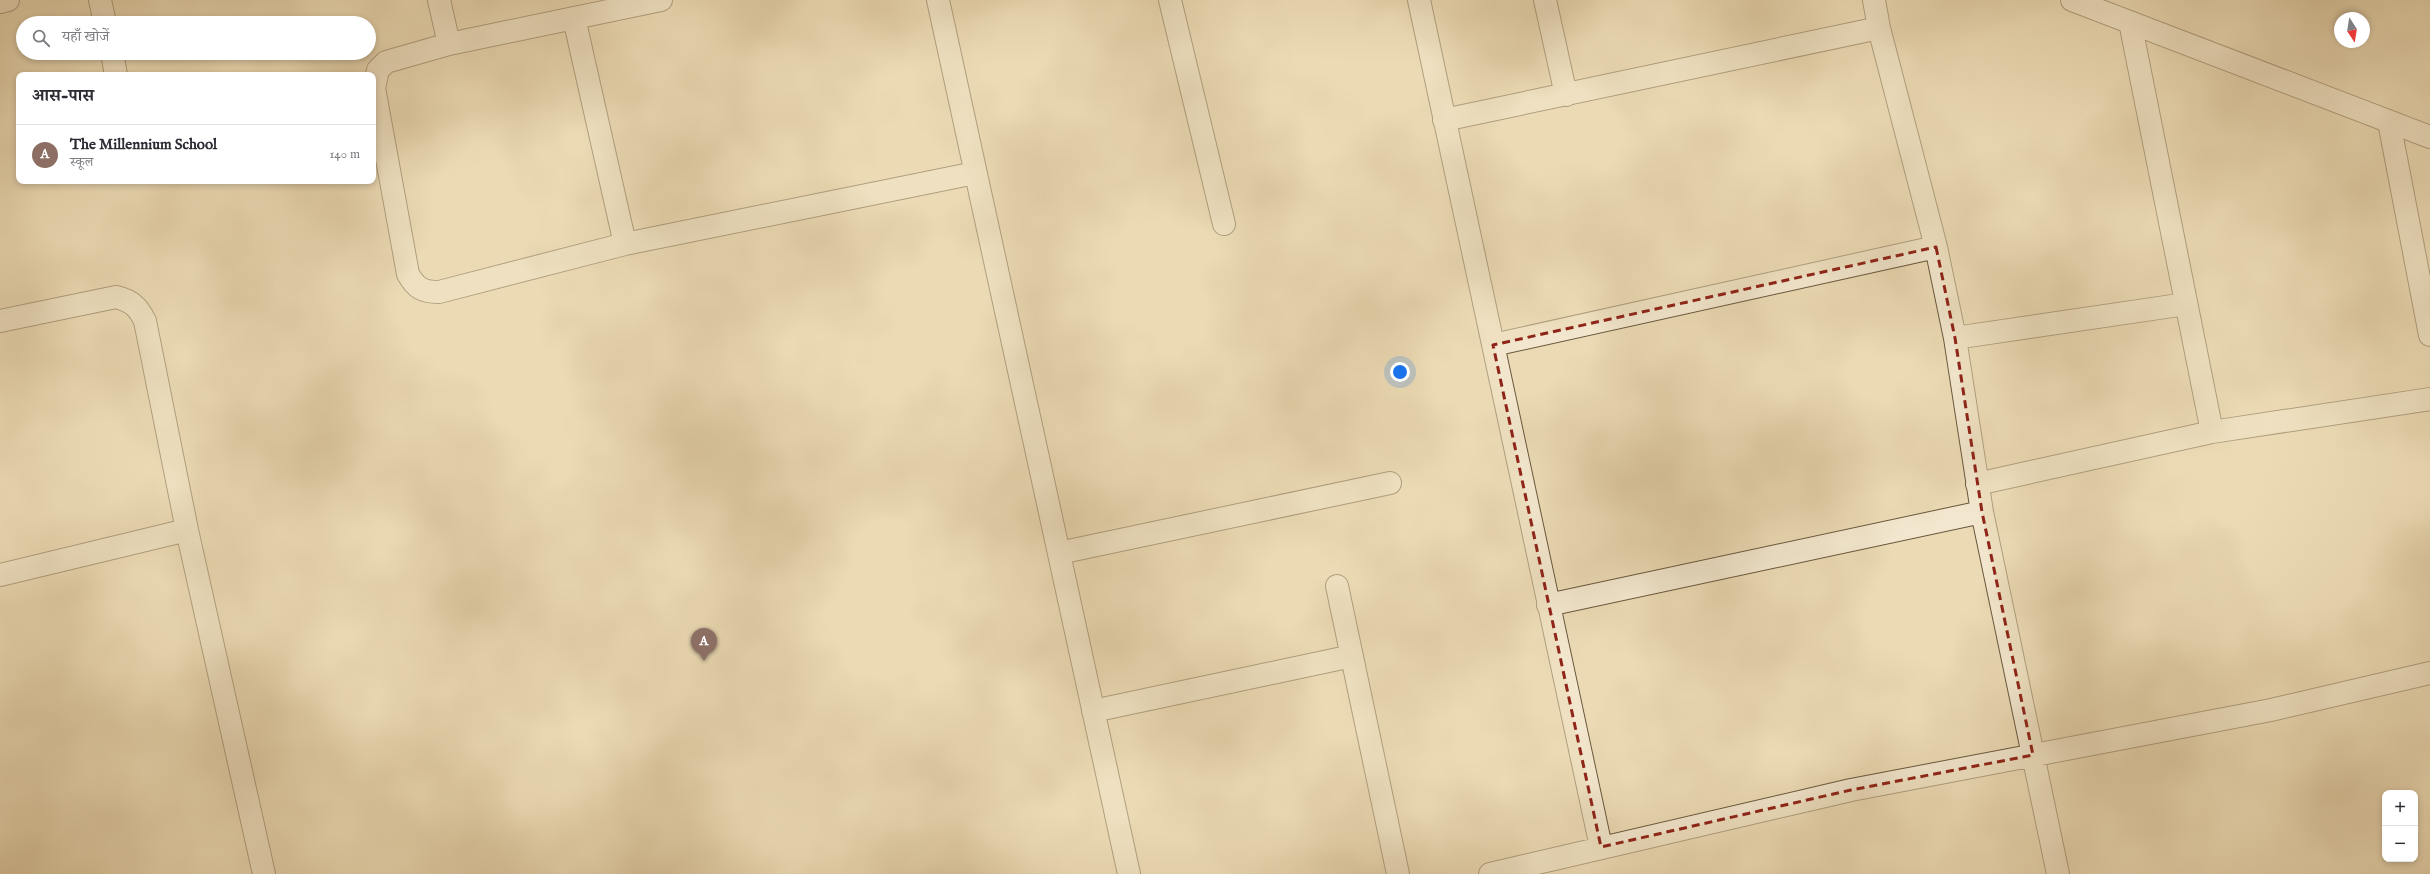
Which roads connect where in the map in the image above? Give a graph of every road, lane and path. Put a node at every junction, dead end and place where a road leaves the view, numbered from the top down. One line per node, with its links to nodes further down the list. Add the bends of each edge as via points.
1 (8, 0): 11 (street)
2 (100, 0): 12 (street)
3 (439, 0): 16 (street)
4 (662, 0): 13 (street)
5 (938, 0): 25 (street)
6 (1170, 0): 26 (street)
7 (1419, 0): 22 (street)
8 (1545, 0): 20 (street)
9 (1874, 0): 15 (street)
10 (2072, 0): 14 (street)
11 (0, 2)
12 (103, 16)
13 (574, 18): 16 (street); 27 (street)
14 (2130, 22): 23 (street); 29 (street)
15 (1879, 28): 20 (street); 28 (street)
16 (449, 44): 19 (street, via 386,62)
17 (113, 60): 18 (street)
18 (115, 72)
19 (376, 75)
20 (1566, 95): 22 (street)
21 (376, 99): 27 (street, via 408,274 415,286 425,292 439,292)
22 (1444, 120): 33 (street)
23 (2389, 122): 24 (street); 31 (street)
24 (2430, 137)
25 (975, 173): 27 (street); 40 (street)
26 (1224, 224)
27 (625, 244)
28 (1936, 247): 32 (street); 33 (street)
29 (2186, 304): 32 (street); 35 (street)
30 (0, 321): 39 (street, via 116,297 132,302 136,306 145,321)
31 (2430, 336)
32 (1955, 338): 37 (street)
33 (1493, 345): 43 (street)
34 (2430, 399): 35 (street)
35 (2212, 432): 37 (street)
36 (1390, 483): 40 (street)
37 (1977, 484): 38 (street)
38 (1982, 512): 43 (street); 47 (street)
39 (187, 530): 41 (street); 49 (street)
40 (1059, 553): 46 (street)
41 (0, 575)
42 (1338, 586): 44 (street)
43 (1548, 605): 48 (street)
44 (1352, 656): 46 (street); 51 (street)
45 (2430, 673): 47 (street, via 2271,710)
46 (1093, 711): 50 (street)
47 (2033, 755): 48 (street, via 1851,790); 53 (street)
48 (1601, 847): 52 (street)
49 (264, 874)
50 (1129, 874)
51 (1398, 874)
52 (1490, 874)
53 (2058, 874)

